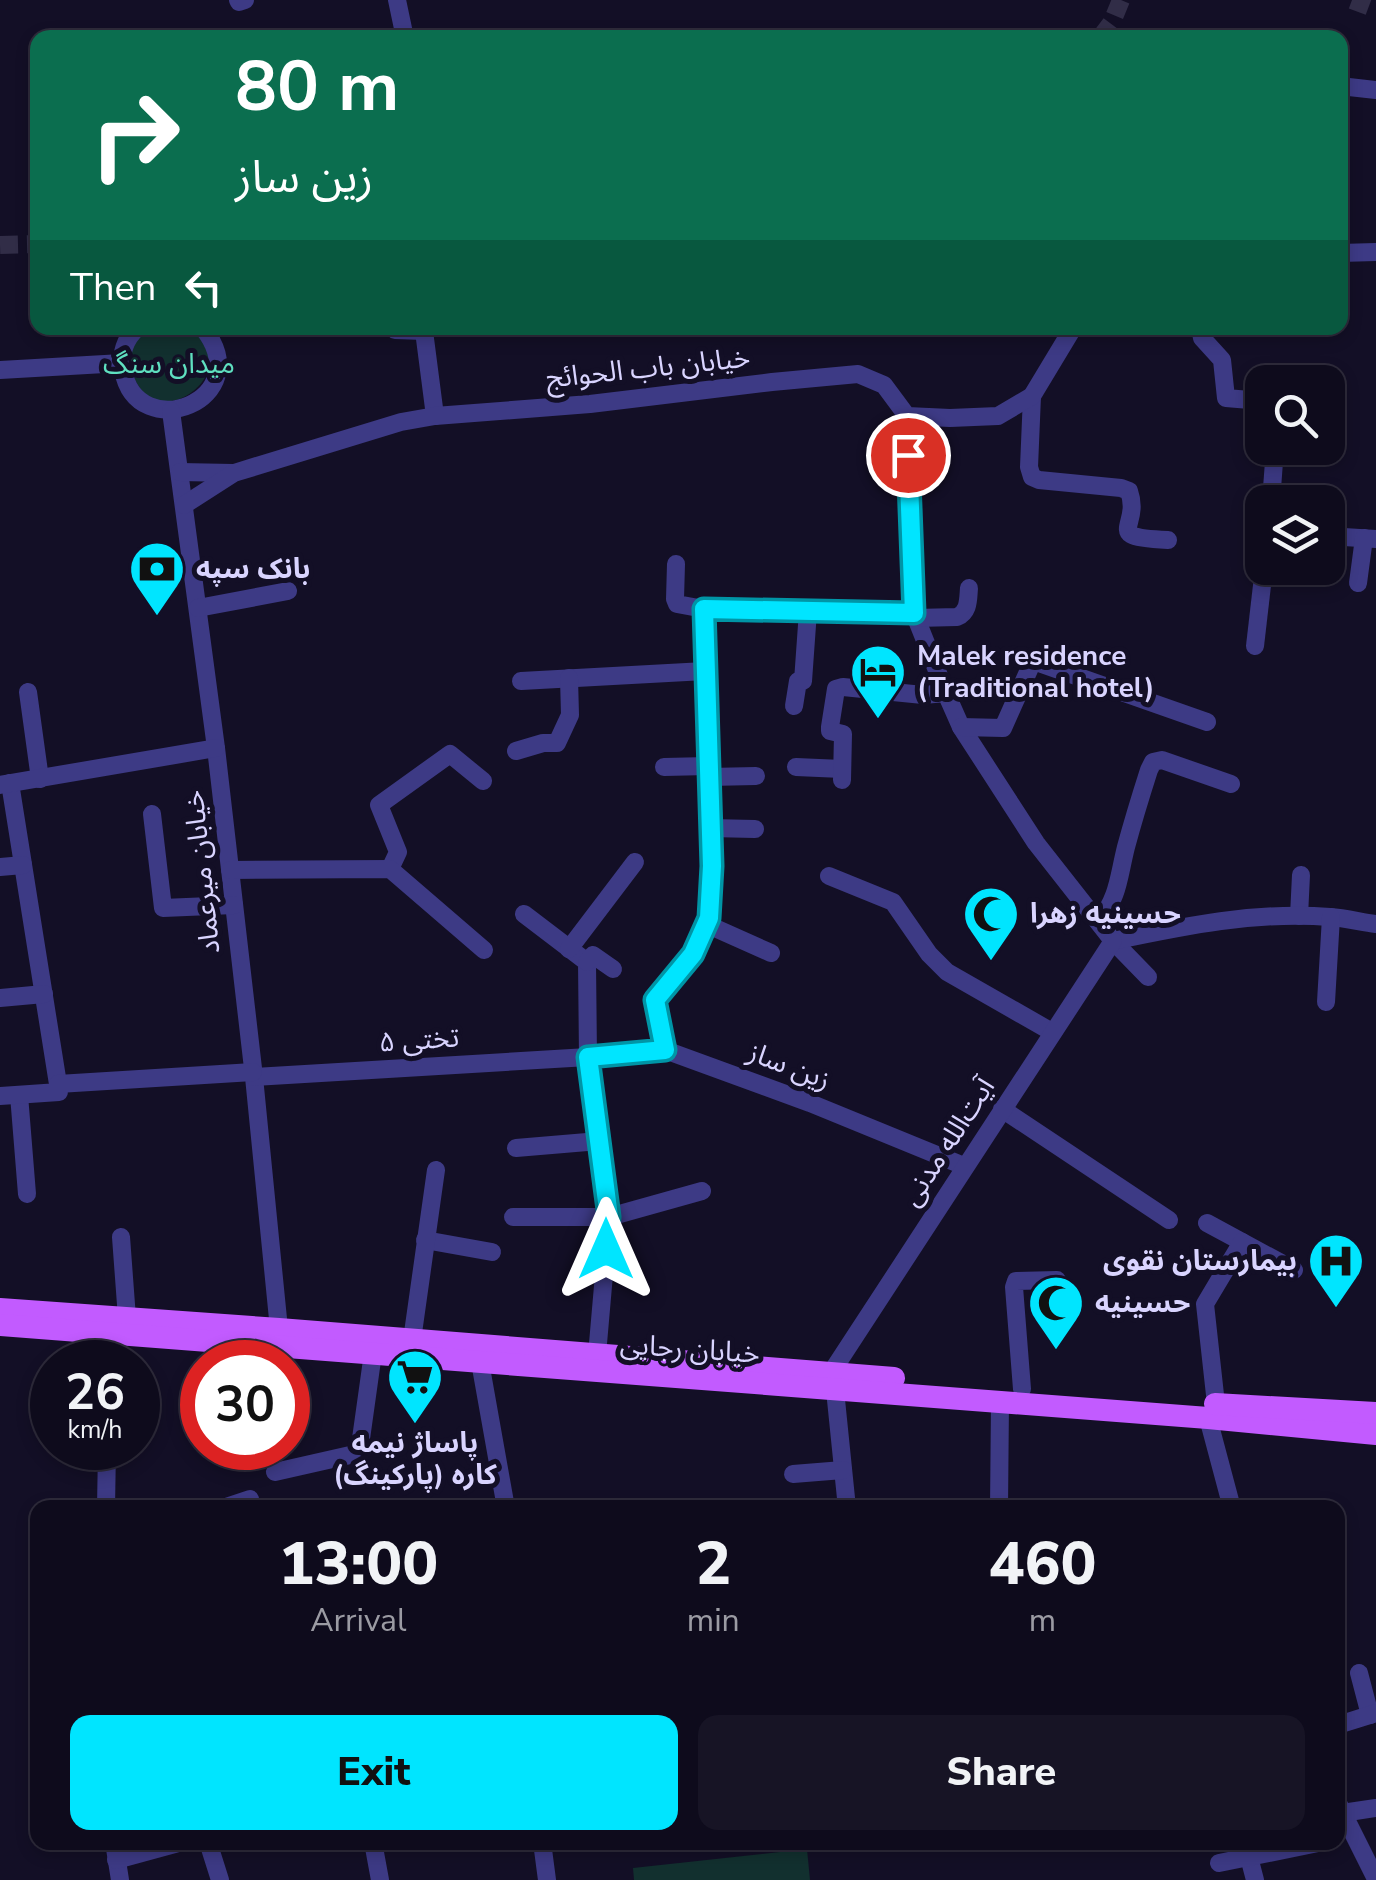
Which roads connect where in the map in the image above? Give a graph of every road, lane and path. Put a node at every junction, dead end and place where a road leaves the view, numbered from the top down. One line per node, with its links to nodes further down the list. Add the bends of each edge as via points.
1 (398, 0): 2 (street)
2 (404, 30)
3 (1348, 87): 4 (street)
4 (1376, 90)
5 (1376, 252): 6 (street)
6 (1348, 253)
7 (130, 335): 12 (street)
8 (209, 335): 16 (street, via 218,355 212,387 187,408)
9 (425, 335): 17 (street)
10 (1069, 335): 14 (street)
11 (1203, 335): 15 (street, via 1222,360 1226,398)
12 (122, 363): 13 (street); 16 (street, via 133,393)
13 (0, 370)
14 (1032, 396): 18 (street, via 998,416); 24 (street, via 1032,477 1129,491 1131,536)
15 (1245, 399)
16 (171, 410): 19 (street, خیابان میرعماد)
17 (435, 416): 18 (street, خیابان باب الحوائج, via 858,374 884,385); 20 (street, خیابان باب الحوائج)
18 (907, 416): 33 (street)
19 (180, 472): 20 (street); 21 (street, خیابان میرعماد)
20 (234, 473): 21 (street)
21 (184, 505): 30 (street, خیابان میرعماد)
22 (1345, 537): 23 (street)
23 (1370, 539): 26 (street)
24 (1168, 540)
25 (676, 564): 31 (street, via 677,604)
26 (1358, 583)
27 (1262, 585): 34 (street)
28 (969, 588): 33 (street, via 964,615)
29 (288, 591): 30 (street)
30 (198, 608): 43 (street, خیابان میرعماد)
31 (704, 609): 32 (street); 35 (street)
32 (808, 611): 33 (street); 40 (street, via 803,681)
33 (915, 616): 39 (street)
34 (1254, 646)
35 (705, 670): 36 (street); 47 (street)
36 (569, 678): 37 (street); 44 (street, via 570,715 557,743)
37 (521, 681)
38 (28, 692): 49 (street)
39 (946, 693): 42 (street); 45 (street, via 923,703 836,689 830,731 843,734 842,775)
40 (794, 706)
41 (1207, 722): 42 (street, via 1032,663 1003,728)
42 (961, 727): 67 (street, via 1036,843)
43 (216, 748): 49 (street); 60 (street, خیابان میرعماد)
44 (516, 751)
45 (796, 767)
46 (664, 768): 47 (street)
47 (708, 772): 48 (street); 54 (street)
48 (756, 776)
49 (40, 779): 51 (street)
50 (483, 782): 59 (street, via 450,754 379,805 398,852)
51 (5, 784): 57 (street)
52 (1231, 784): 67 (street, via 1153,762 1118,889)
53 (152, 814): 63 (street, via 164,908)
54 (710, 828): 55 (street); 68 (street)
55 (756, 829)
56 (635, 862): 71 (street)
57 (22, 865): 58 (street); 77 (street)
58 (0, 868)
59 (390, 869): 60 (street); 72 (street)
60 (230, 870): 63 (street, خیابان میرعماد)
61 (1301, 875): 65 (street)
62 (828, 876): 80 (street, via 892,902 947,972)
63 (234, 905): 83 (street, خیابان میرعماد)
64 (524, 914): 71 (street)
65 (1299, 916): 66 (street); 70 (street, via 1186,926)
66 (1331, 917): 69 (street); 79 (street)
67 (1098, 922): 70 (street)
68 (706, 924): 73 (street); 81 (street, via 693,954 655,1000)
69 (1376, 924)
70 (1114, 941): 76 (street); 80 (street, آیت‌الله مدنی)
71 (569, 948): 74 (street)
72 (484, 950)
73 (771, 953)
74 (587, 962): 75 (street, via 593,954); 82 (street)
75 (613, 970)
76 (1148, 977)
77 (44, 994): 78 (street); 84 (street)
78 (0, 998)
79 (1326, 1002)
80 (1052, 1032): 86 (street, آیت‌الله مدنی)
81 (665, 1050): 82 (street, زین ساز); 89 (street, زین ساز)
82 (588, 1057): 83 (street, تختی ۵); 87 (street)
83 (253, 1075): 84 (street, تختی ۵); 106 (street, خیابان میرعماد)
84 (58, 1084): 85 (street, تختی ۵, via 59,1092)
85 (10, 1095): 92 (street)
86 (1002, 1110): 89 (street, آیت‌الله مدنی); 95 (street)
87 (599, 1141): 88 (street); 94 (street)
88 (516, 1148)
89 (964, 1166): 112 (street, آیت‌الله مدنی)
90 (436, 1170): 98 (street)
91 (702, 1191): 94 (street)
92 (28, 1194)
93 (513, 1216): 94 (street)
94 (609, 1217): 110 (street)
95 (1170, 1220)
96 (1207, 1223): 99 (street)
97 (121, 1237): 105 (street)
98 (426, 1240): 100 (street); 108 (street)
99 (1242, 1242): 101 (street); 115 (street, via 1205,1304)
100 (492, 1252)
101 (1294, 1270)
102 (1057, 1280): 113 (street, via 1016,1281 1014,1287)
103 (0, 1309): 105 (main road, خیابان رجایی)
104 (0, 1325): 105 (main road, خیابان رجایی)
105 (119, 1326): 106 (main road, خیابان رجایی); 107 (street); 109 (main road, خیابان رجایی)
106 (279, 1329): 108 (main road, خیابان رجایی)
107 (115, 1340)
108 (412, 1340): 110 (main road, خیابان رجایی)
109 (373, 1353): 111 (main road, خیابان رجایی); 120 (street, via 358,1453)
110 (597, 1355): 112 (main road, خیابان رجایی)
111 (480, 1362): 112 (main road, خیابان رجایی); 125 (street)
112 (833, 1382): 113 (main road, خیابان رجایی); 114 (main road, خیابان رجایی); 119 (street)
113 (1022, 1388): 115 (main road, خیابان رجایی)
114 (1000, 1402): 115 (main road, خیابان رجایی); 127 (street)
115 (1212, 1411): 116 (main road, خیابان رجایی); 117 (main road, خیابان رجایی); 128 (street)
116 (1376, 1413)
117 (1376, 1434)
118 (107, 1470): 123 (street)
119 (844, 1470): 121 (street); 126 (street)
120 (275, 1472)
121 (792, 1474)
122 (250, 1499): 124 (street)
123 (106, 1500)
124 (247, 1500)
125 (505, 1500)
126 (847, 1500)
127 (999, 1500)
128 (1230, 1500)
129 (1358, 1672): 130 (street)
130 (1373, 1714): 131 (street)
131 (1345, 1723)
132 (1345, 1808): 133 (street)
133 (1376, 1808)
134 (1346, 1838): 146 (street)
135 (211, 1850): 142 (street)
136 (374, 1850): 143 (street)
137 (543, 1850): 144 (street)
138 (1271, 1850): 140 (street)
139 (115, 1852): 141 (street)
140 (1232, 1856): 145 (street)
141 (120, 1880)
142 (220, 1880)
143 (380, 1880)
144 (547, 1880)
145 (1255, 1880)
146 (1376, 1880)

